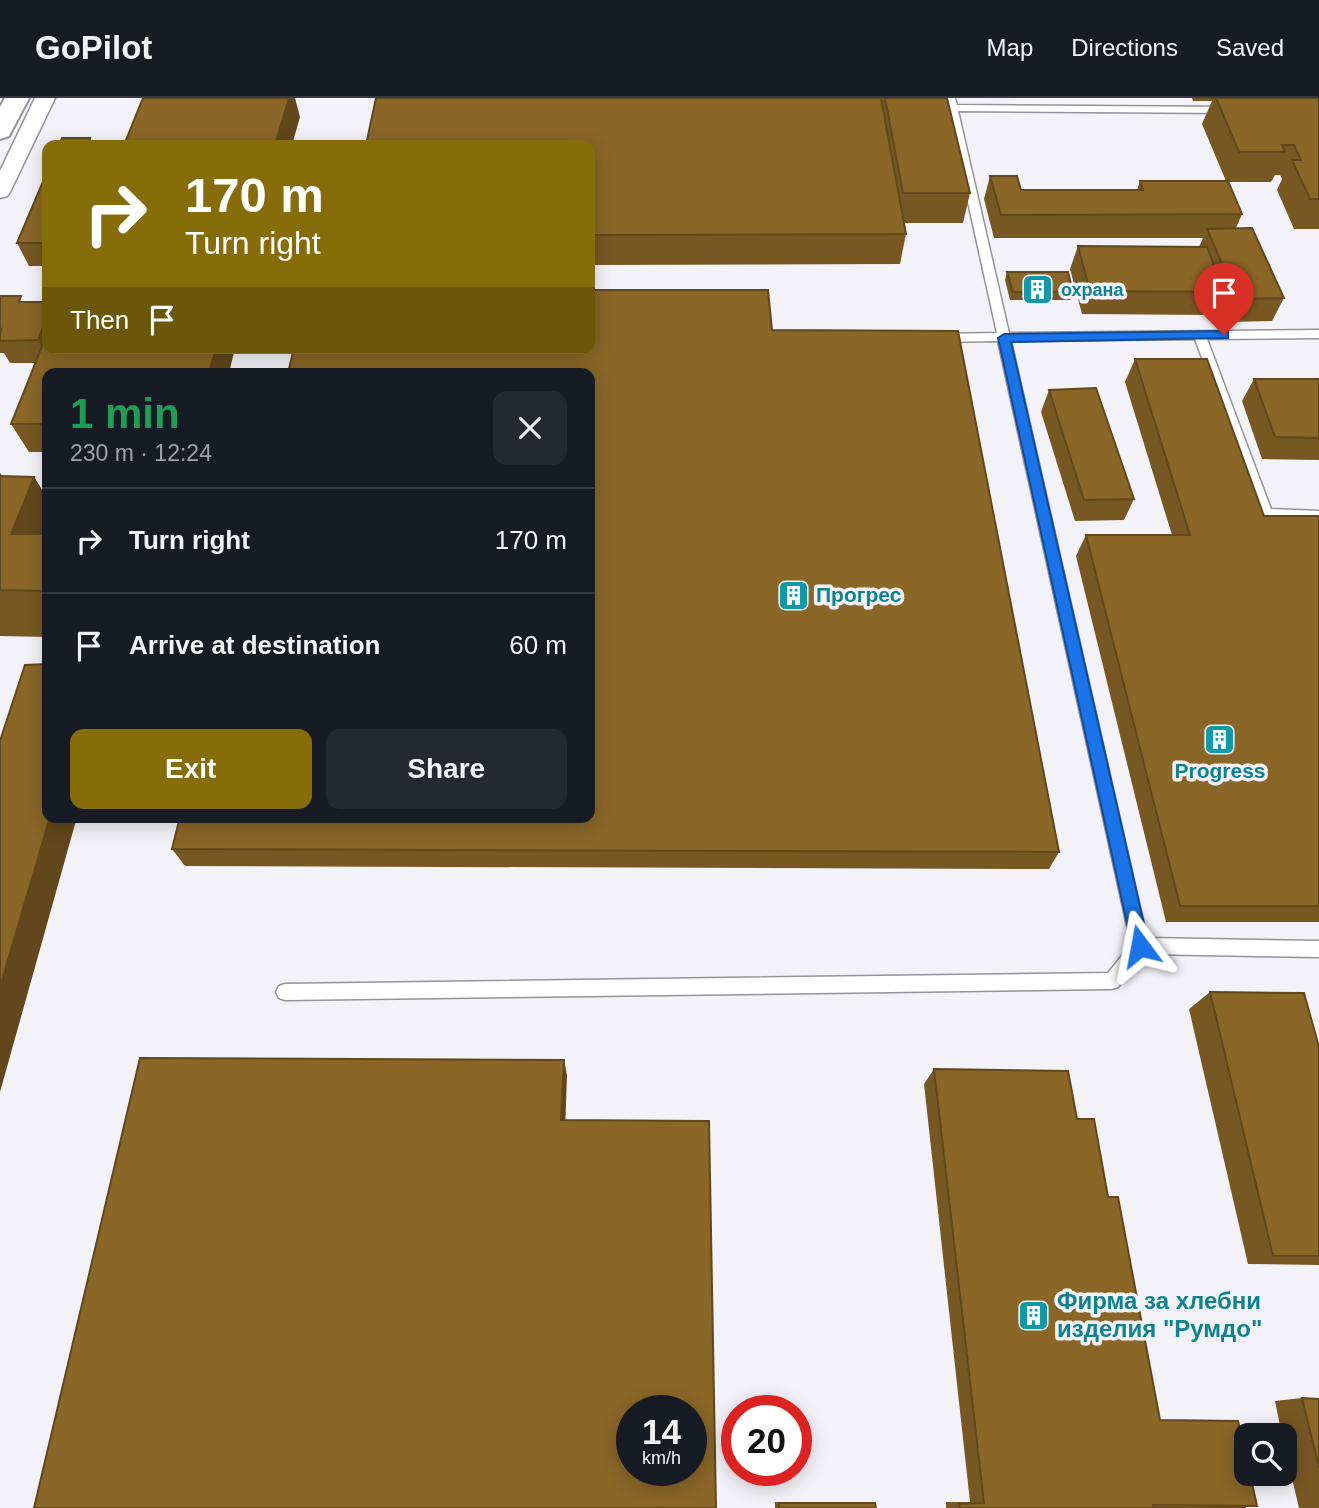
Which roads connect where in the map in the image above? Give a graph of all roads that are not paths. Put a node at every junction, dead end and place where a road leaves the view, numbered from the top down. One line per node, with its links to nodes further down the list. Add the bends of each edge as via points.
1 (17, 98): 7 (main road)
2 (45, 98): 8 (street)
3 (1165, 98): 5 (lane)
4 (951, 103): 5 (lane); 12 (lane)
5 (1171, 110): 6 (lane)
6 (1238, 110)
7 (0, 131)
8 (0, 192)
9 (1319, 334): 10 (lane)
10 (1200, 335): 12 (lane); 13 (lane, via 1266,514)
11 (924, 338): 12 (lane)
12 (1004, 338): 14 (lane)
13 (1319, 516)
14 (1140, 946): 15 (lane); 16 (lane, via 1112,981)
15 (1319, 949)
16 (285, 992)

